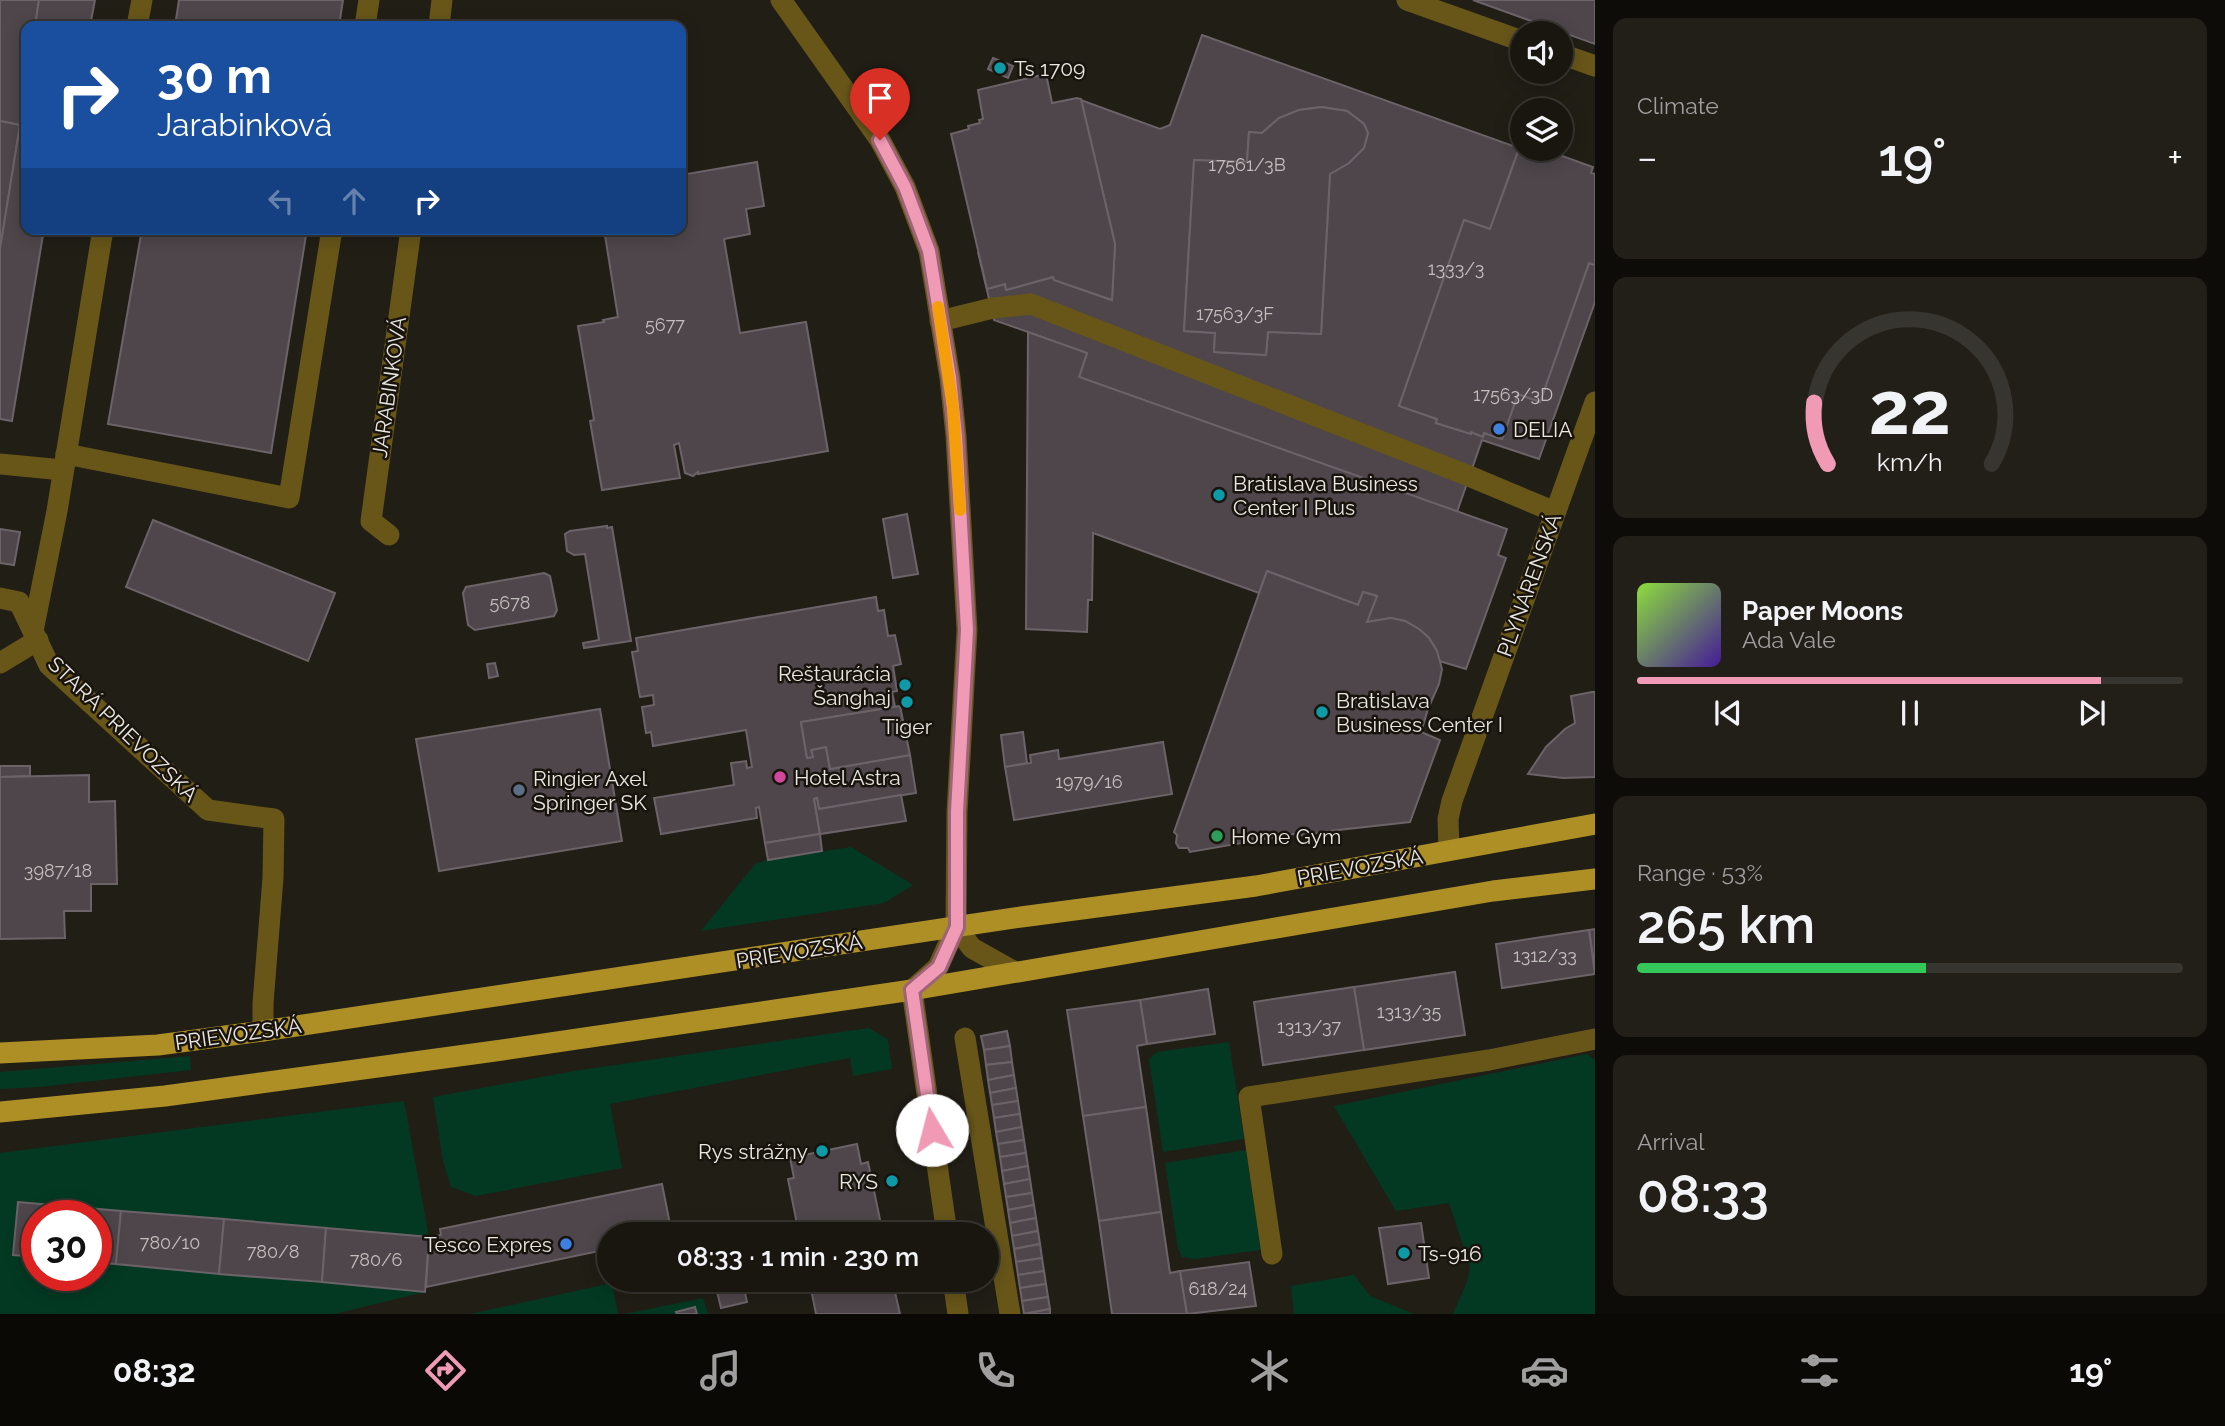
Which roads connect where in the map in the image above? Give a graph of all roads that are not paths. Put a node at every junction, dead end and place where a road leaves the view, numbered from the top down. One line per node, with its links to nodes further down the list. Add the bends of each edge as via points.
1 (142, 0): 6 (street)
2 (369, 0): 7 (street)
3 (442, 0): 8 (street)
4 (1407, 0): 9 (street)
5 (785, 2): 15 (street, via 880,140 905,187 929,251)
6 (138, 21)
7 (366, 21)
8 (440, 21)
9 (1510, 37)
10 (1573, 58): 11 (street)
11 (1595, 66)
12 (102, 235): 17 (street)
13 (331, 235): 17 (street, via 289,498)
14 (410, 235): 20 (street, JARABINKOVÁ, via 371,522)
15 (940, 321): 19 (street, via 1031,304); 27 (street, via 956,436 967,630 957,812)
16 (1595, 402): 19 (street, PLYNÁRENSKÁ)
17 (64, 462): 18 (street); 22 (street)
18 (0, 464)
19 (1555, 512): 25 (street, PLYNÁRENSKÁ, via 1452,801)
20 (389, 535)
21 (0, 598): 22 (street, STARÁ PRIEVOZSKÁ, via 19,601)
22 (35, 635): 23 (street); 30 (street, STARÁ PRIEVOZSKÁ, via 49,665 208,810 274,819)
23 (0, 663)
24 (1595, 824): 25 (main road, PRIEVOZSKÁ)
25 (1449, 850): 27 (main road, PRIEVOZSKÁ, via 1256,886)
26 (1595, 879): 28 (main road, via 1493,891)
27 (957, 927): 28 (street, via 972,948); 29 (street, via 939,967); 30 (main road, PRIEVOZSKÁ)
28 (1015, 972): 29 (main road)
29 (912, 990): 34 (main road, via 165,1096); 35 (street)
30 (263, 1031): 33 (main road, PRIEVOZSKÁ, via 158,1045)
31 (965, 1038): 39 (street)
32 (1595, 1039): 36 (street, via 1249,1097)
33 (0, 1053)
34 (0, 1112)
35 (945, 1222)
36 (1272, 1254)
37 (955, 1292): 38 (street)
38 (958, 1314)
39 (1010, 1314)

